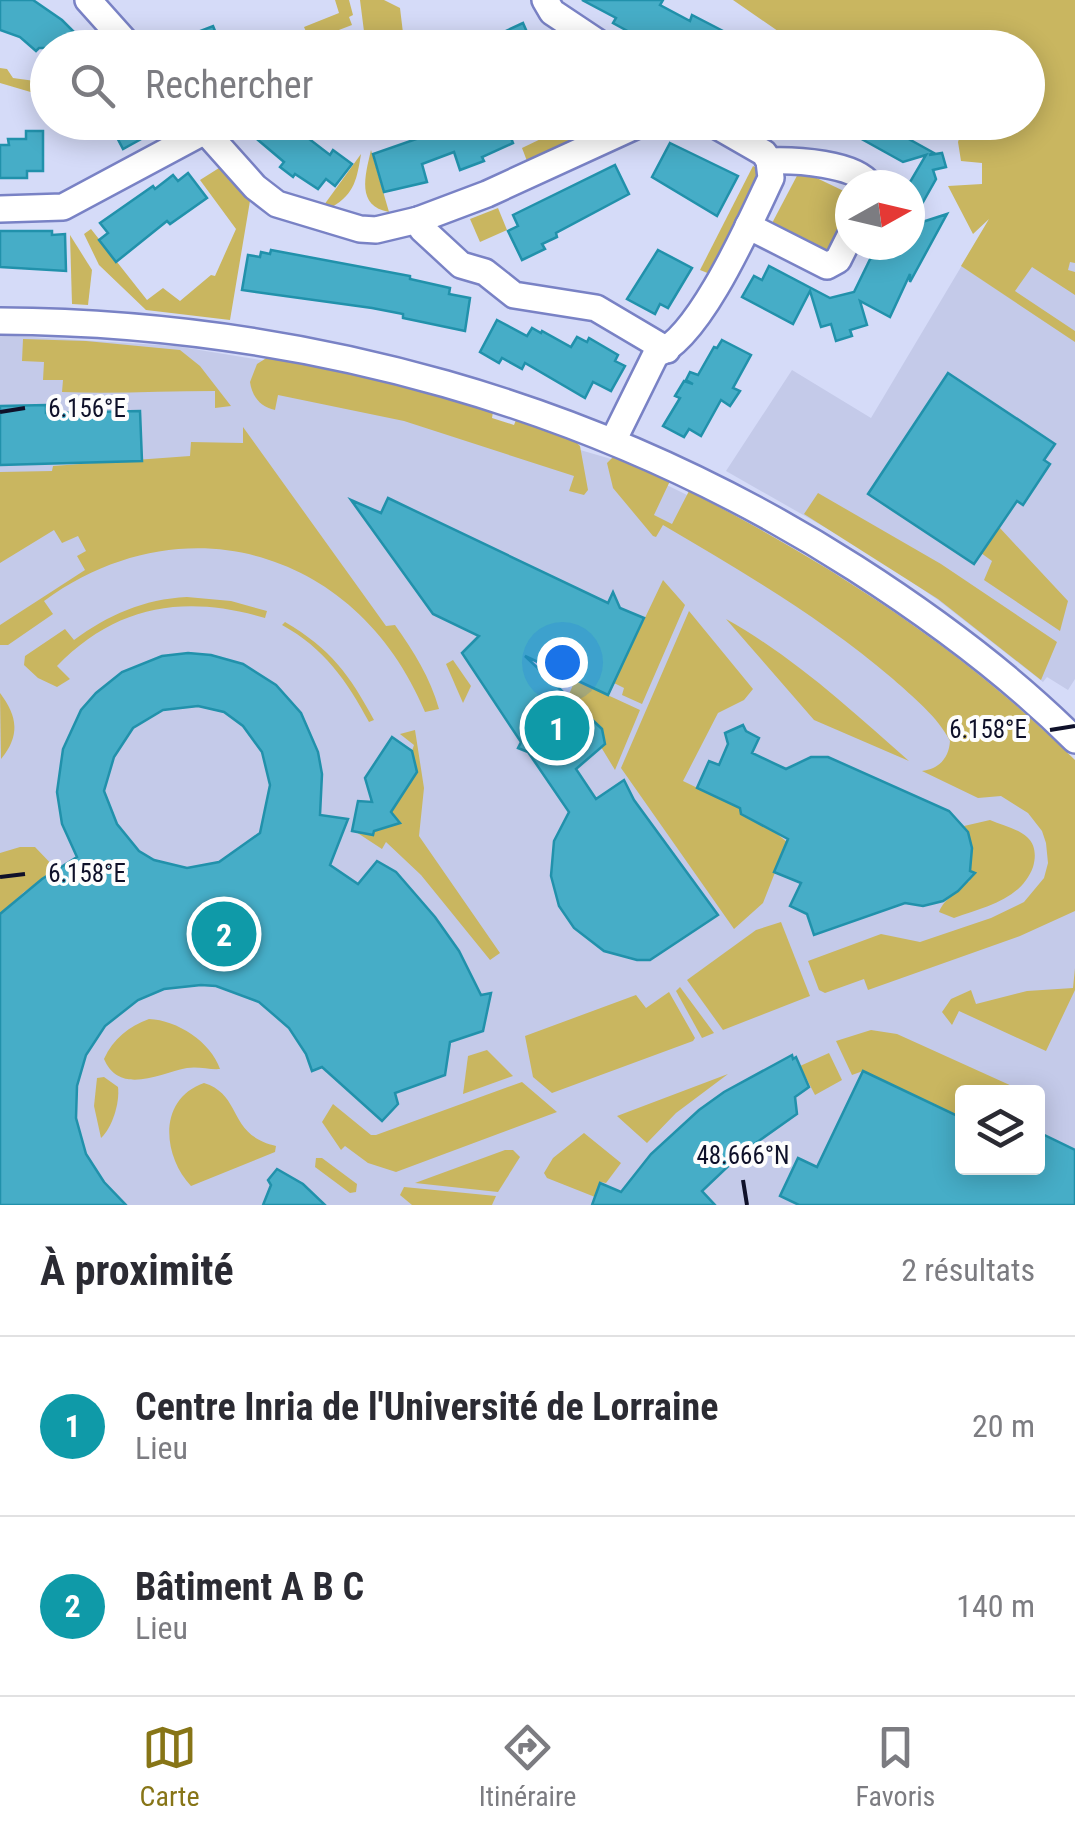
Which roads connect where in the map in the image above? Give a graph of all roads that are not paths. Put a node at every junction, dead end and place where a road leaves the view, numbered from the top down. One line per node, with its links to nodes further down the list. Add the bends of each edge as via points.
1 (88, 0): 3 (street)
2 (545, 0): 4 (street)
3 (114, 30)
4 (579, 30)
5 (179, 140): 11 (street, via 62,208)
6 (213, 140): 12 (street, via 266,197 290,210 360,230)
7 (605, 140): 12 (street)
8 (741, 140): 9 (street)
9 (769, 161): 10 (street); 13 (street, via 771,178)
10 (842, 170)
11 (0, 210)
12 (418, 220): 16 (street, via 461,265 486,272 514,295 596,308)
13 (748, 226): 14 (street, via 827,266); 16 (street, via 699,315)
14 (838, 260)
15 (0, 322): 17 (street, via 175,330 298,348 459,386)
16 (667, 350): 17 (street, via 670,361)
17 (620, 443): 18 (street, via 774,520 888,589 1008,679)
18 (1075, 740)

